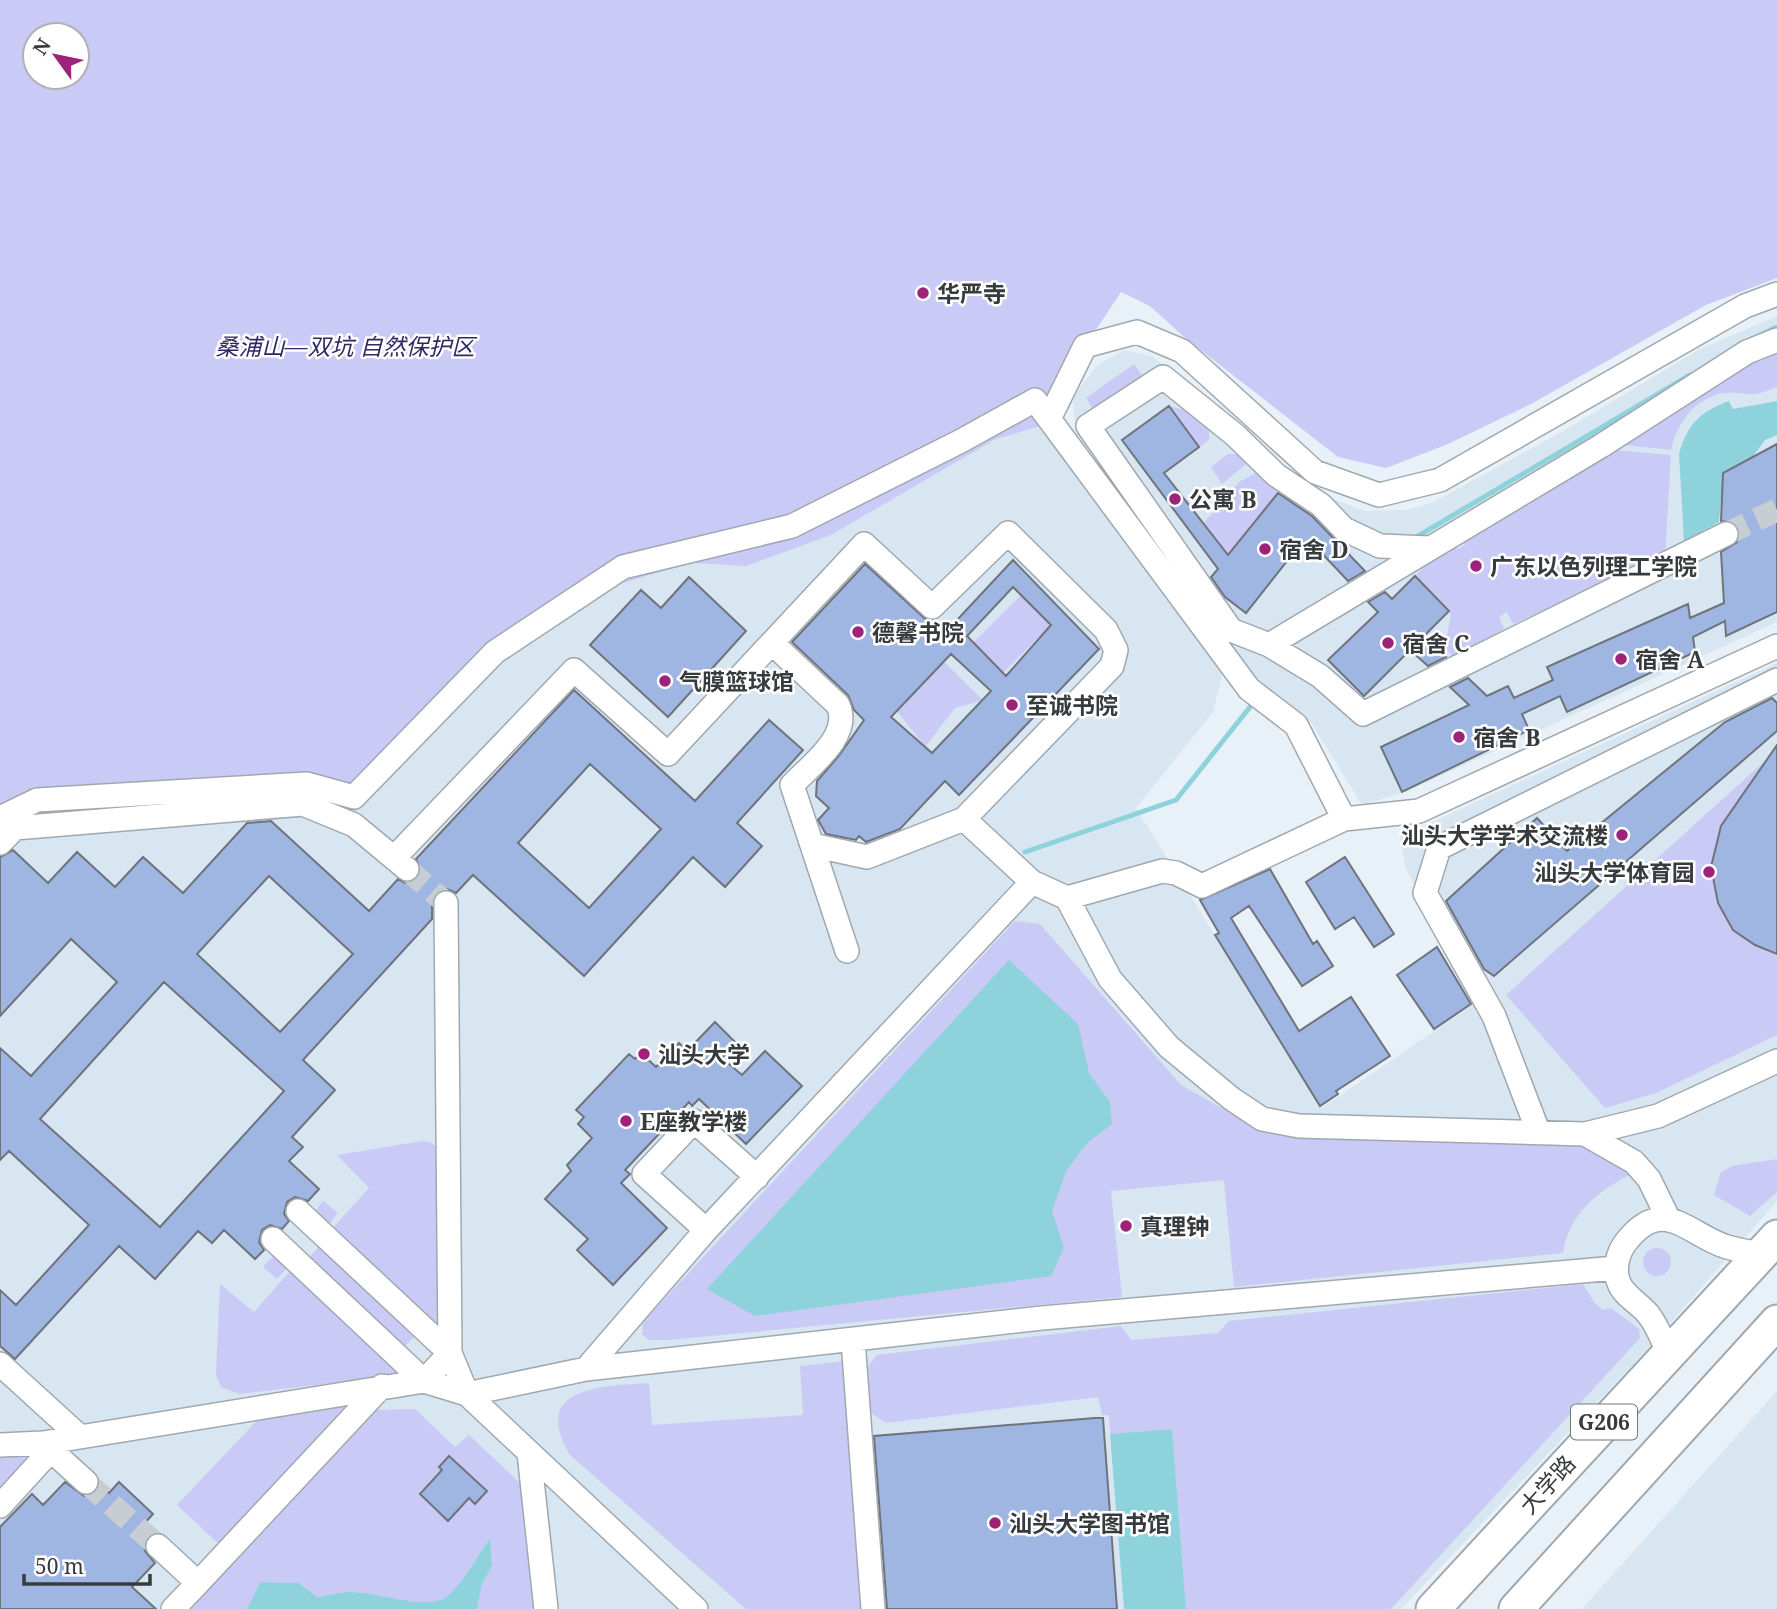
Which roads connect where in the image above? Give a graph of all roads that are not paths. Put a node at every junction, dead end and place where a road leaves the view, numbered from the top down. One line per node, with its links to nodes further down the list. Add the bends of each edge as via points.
1 (1777, 294): 3 (street, via 1745,306 1440,480 1379,495 1315,472 1182,351 1136,332 1086,346)
2 (1777, 340): 5 (street, via 1748,352)
3 (1049, 419): 12 (street, via 1035,400 792,526 624,568 495,652 354,797 307,783 37,800); 14 (street, via 1249,689 1296,725)
4 (1726, 534): 7 (street, via 1363,714 1320,676)
5 (1430, 548): 7 (street); 7 (street, via 1380,546 1344,529 1321,505 1276,475 1163,377 1087,426 1231,630)
6 (772, 643): 13 (street, via 864,544 932,607 1008,533 1106,629 1115,650 1112,666); 15 (street, via 668,754 574,670 401,863 354,825 303,804 15,828); 16 (street, via 838,705 843,716 841,730 792,785)
7 (1269, 645)
8 (1777, 646): 10 (street)
9 (1777, 680): 11 (street)
10 (1622, 718): 11 (street); 14 (street, via 1419,811)
11 (1632, 752): 22 (street, via 1440,848 1425,893 1494,1016)
12 (0, 818)
13 (964, 819): 16 (street, via 867,857); 17 (street)
14 (1344, 819): 18 (street, via 1202,886 1162,871)
15 (0, 843)
16 (812, 845): 20 (street)
17 (1032, 882): 18 (street); 24 (street)
18 (1067, 898): 22 (street, via 1110,979 1170,1047 1262,1119 1299,1126)
19 (446, 903): 34 (street)
20 (847, 951)
21 (1777, 1061): 23 (street, via 1658,1116)
22 (1538, 1131): 23 (street)
23 (1586, 1134): 26 (street, via 1634,1161 1650,1179)
24 (757, 1177): 27 (street); 27 (street, via 694,1121 685,1130 644,1174)
25 (298, 1211): 34 (street)
26 (1668, 1219): 29 (street, via 1724,1246); 30 (street, via 1634,1232 1621,1248)
27 (706, 1230): 36 (street)
28 (273, 1239): 37 (street)
29 (1769, 1246): 33 (highway, 大学路 / G206)
30 (1616, 1268): 32 (street, via 1042,1318); 33 (street, via 1619,1283 1647,1312)
31 (1775, 1328): 53 (highway, G206)
32 (853, 1340): 36 (street); 51 (street)
33 (1668, 1352): 52 (highway, 大学路 / G206)
34 (450, 1353): 37 (street); 39 (street)
35 (0, 1364): 40 (street)
36 (586, 1369): 39 (street)
37 (424, 1381): 38 (street); 39 (street)
38 (382, 1387): 40 (street); 47 (street)
39 (467, 1394): 43 (street)
40 (78, 1435): 42 (street)
41 (0, 1444): 42 (street)
42 (47, 1447): 44 (street); 45 (street)
43 (529, 1453): 49 (street); 50 (street)
44 (86, 1482)
45 (0, 1506)
46 (158, 1546): 47 (street)
47 (198, 1583): 48 (street)
48 (173, 1609)
49 (546, 1609)
50 (696, 1609)
51 (873, 1609)
52 (1433, 1609)
53 (1516, 1609)

